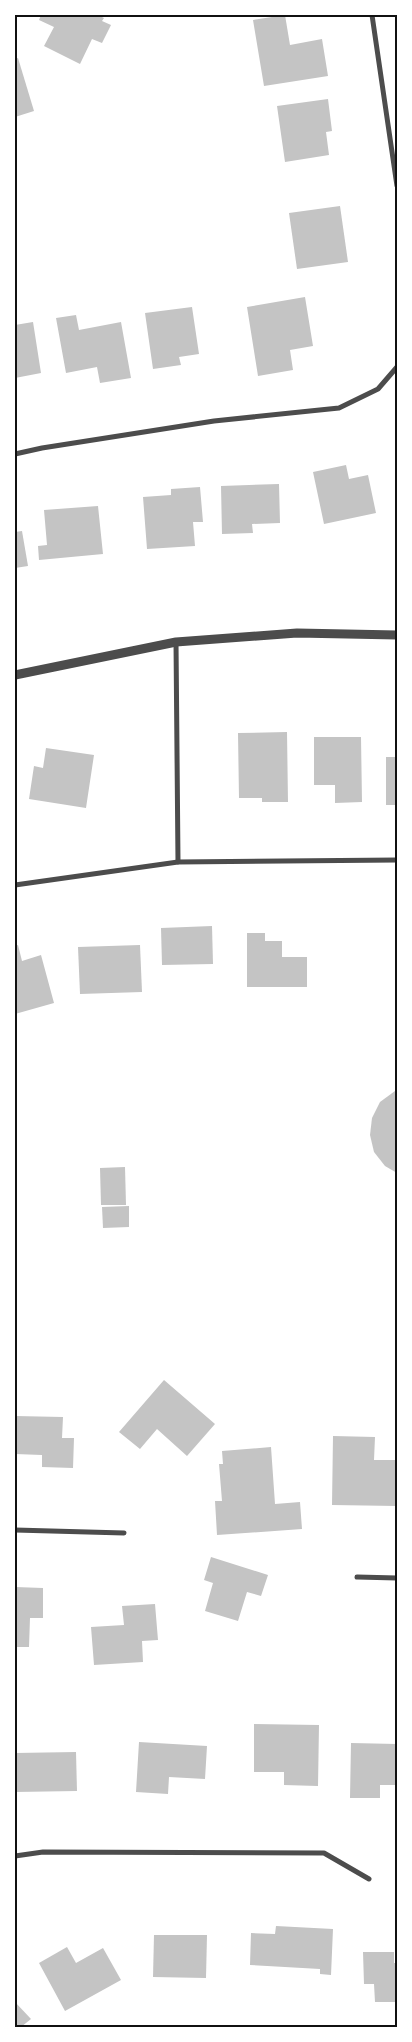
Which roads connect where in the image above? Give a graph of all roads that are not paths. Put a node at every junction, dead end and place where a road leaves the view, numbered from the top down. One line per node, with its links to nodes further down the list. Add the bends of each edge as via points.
1 (372, 15): 2 (street)
2 (397, 186)
3 (397, 367): 4 (street, via 378,389 339,408 214,421)
4 (15, 454)
5 (397, 635): 6 (street, via 296,633)
6 (176, 642): 7 (street); 9 (street)
7 (15, 674)
8 (397, 860): 9 (street)
9 (178, 862): 10 (street)
10 (15, 885)
11 (15, 1530): 12 (street)
12 (124, 1533)
13 (357, 1577): 14 (street)
14 (397, 1578)
15 (15, 1856): 16 (street, via 43,1852 324,1853)
16 (369, 1879)

